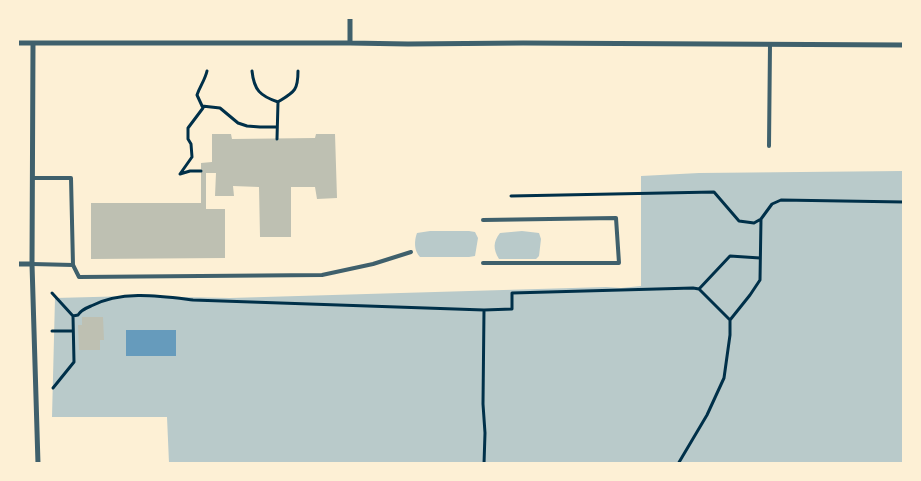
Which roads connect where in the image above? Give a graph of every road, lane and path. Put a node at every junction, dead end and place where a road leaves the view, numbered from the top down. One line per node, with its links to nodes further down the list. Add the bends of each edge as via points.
1 (350, 18): 4 (street)
2 (18, 43): 3 (street)
3 (33, 43): 4 (street); 16 (street)
4 (350, 43): 5 (street)
5 (770, 44): 6 (street); 14 (lane)
6 (904, 45)
7 (207, 71): 11 (path, via 197,95)
8 (252, 71): 10 (path, via 260,93)
9 (298, 71): 10 (path, via 298,85)
10 (278, 102): 12 (path)
11 (202, 106): 12 (path, via 220,108 247,126); 15 (path, via 188,128 192,157 180,174)
12 (277, 127): 13 (path)
13 (277, 138)
14 (769, 146)
15 (200, 170)
16 (33, 178): 25 (street); 26 (lane, via 71,178)
17 (510, 196): 19 (path, via 714,192 739,221 754,223)
18 (904, 202): 19 (path, via 781,200 772,204)
19 (761, 219): 22 (path)
20 (483, 220): 23 (lane, via 616,218 619,263)
21 (411, 252): 26 (lane, via 322,276 79,277)
22 (760, 258): 27 (path, via 730,256); 31 (path, via 760,280)
23 (483, 263)
24 (18, 264): 25 (street)
25 (32, 264): 26 (lane); 35 (street)
26 (73, 265)
27 (699, 289): 29 (path, via 512,293 512,309); 31 (path)
28 (52, 294): 30 (path)
29 (484, 310): 30 (path, via 141,296 111,297); 36 (path)
30 (73, 316): 33 (path)
31 (730, 320): 37 (path, via 724,378)
32 (52, 331): 33 (path)
33 (73, 331): 34 (path, via 74,362)
34 (54, 388)
35 (38, 464)
36 (484, 464)
37 (678, 464)

